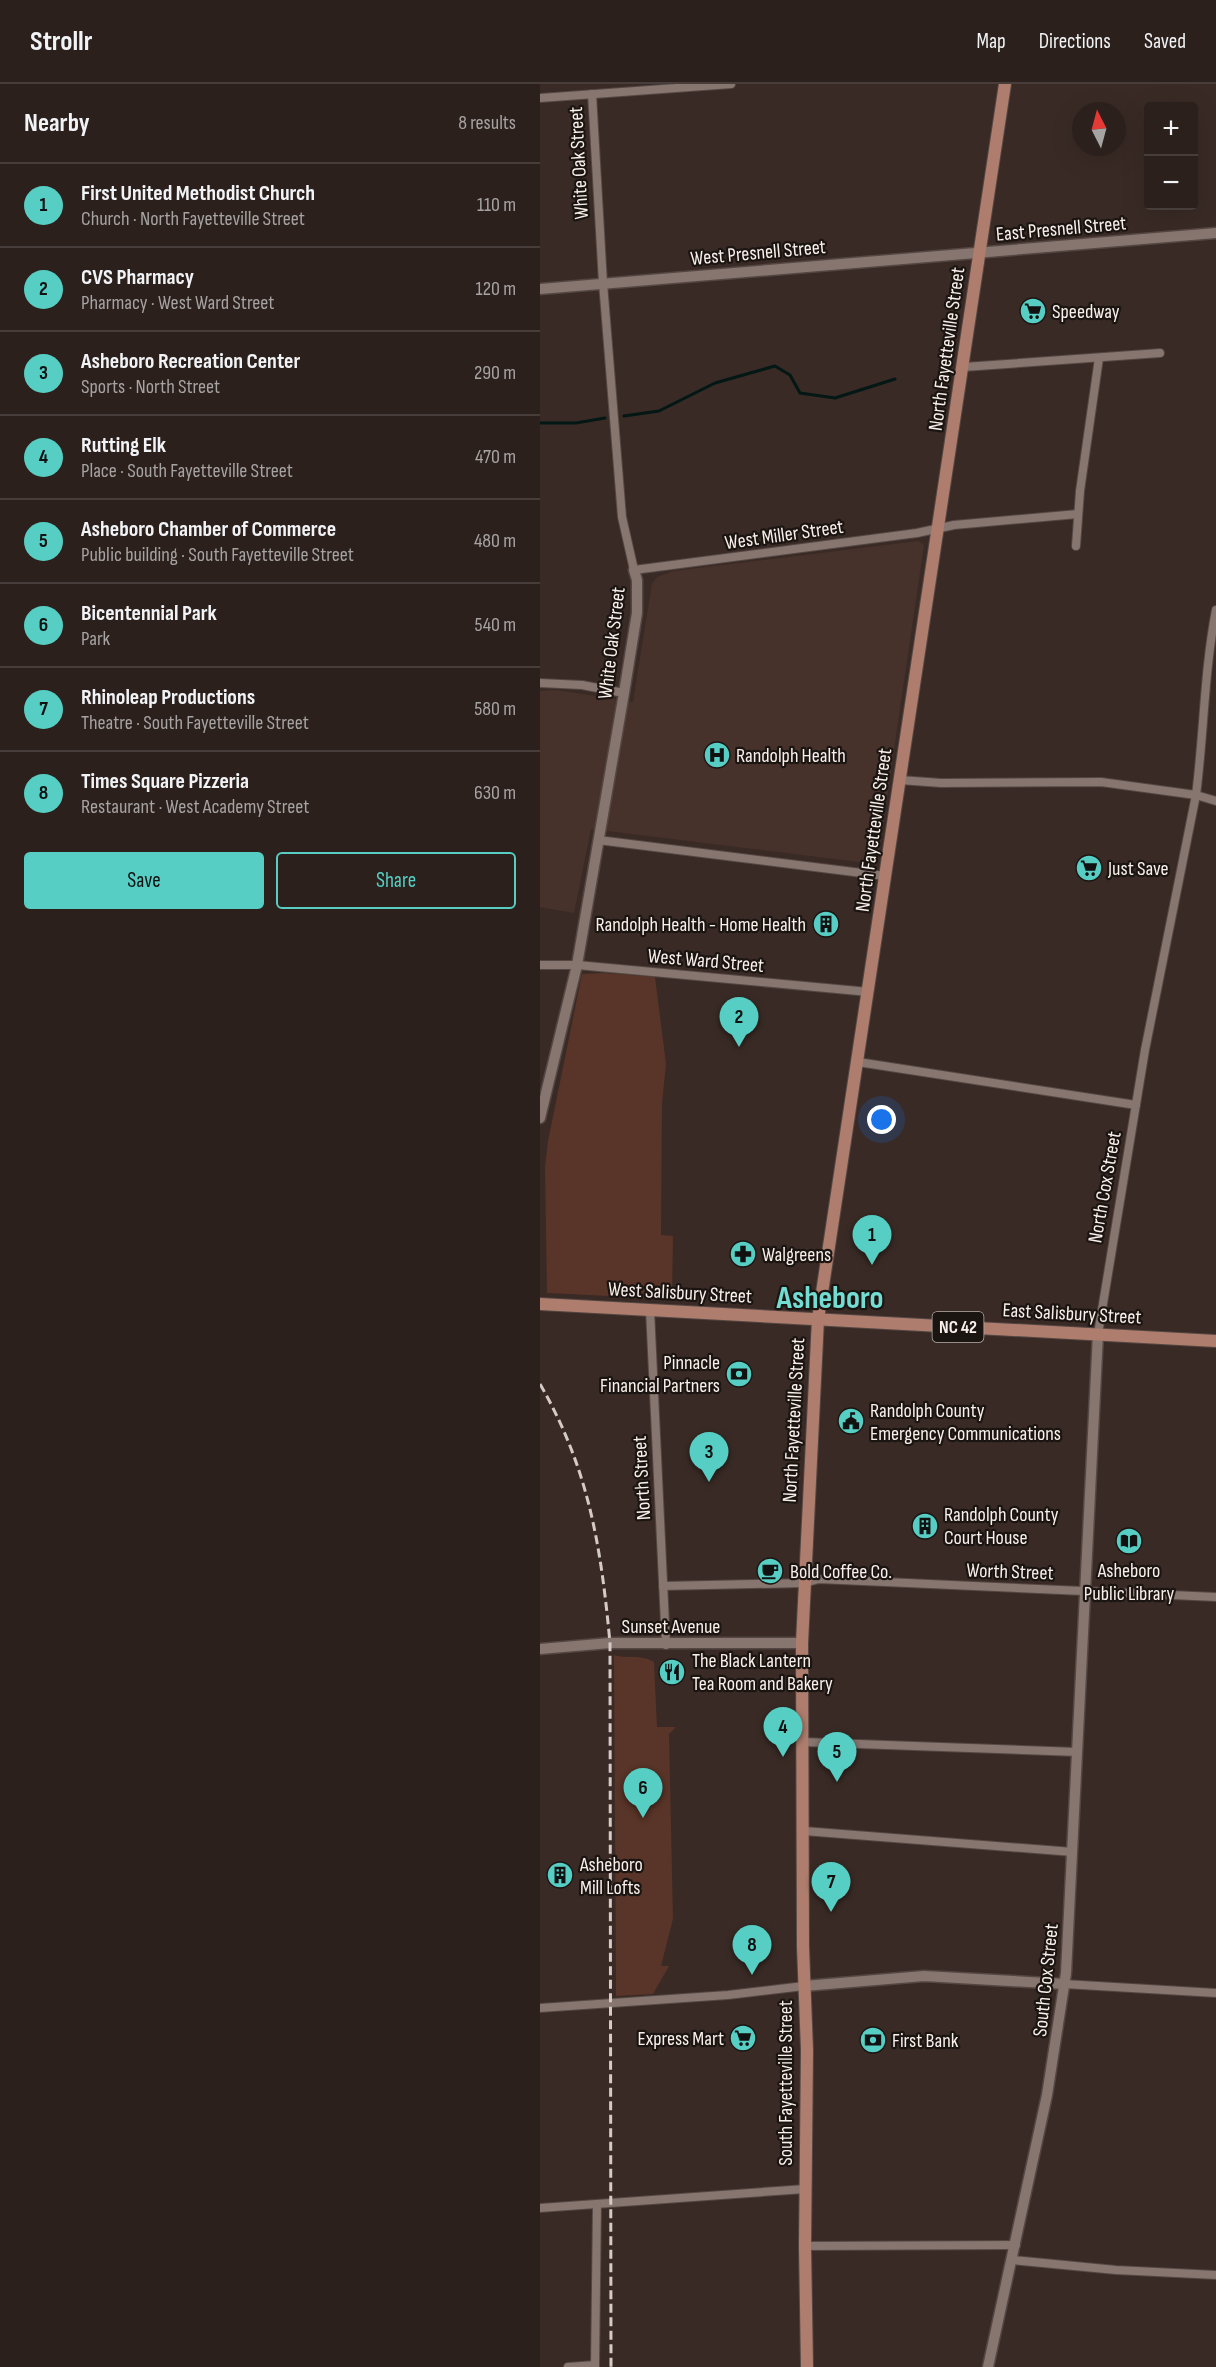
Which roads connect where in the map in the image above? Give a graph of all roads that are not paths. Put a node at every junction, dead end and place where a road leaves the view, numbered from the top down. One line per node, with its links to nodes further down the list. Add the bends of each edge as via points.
1 (731, 84): 3 (street)
2 (1005, 84): 6 (main road, North Fayetteville Street)
3 (592, 94): 4 (street); 7 (street, White Oak Street)
4 (540, 98)
5 (1216, 233): 6 (main road, East Presnell Street)
6 (980, 253): 7 (main road, West Presnell Street); 11 (main road, North Fayetteville Street)
7 (603, 283): 8 (main road, West Presnell Street); 15 (street, White Oak Street, via 622,517)
8 (540, 289)
9 (1160, 353): 10 (street)
10 (1099, 358): 11 (street); 12 (street)
11 (964, 367): 13 (main road, North Fayetteville Street)
12 (1078, 514): 13 (street, West Miller Street); 14 (street)
13 (938, 528): 15 (street, West Miller Street); 19 (main road, North Fayetteville Street)
14 (1076, 546)
15 (634, 570): 18 (main road, White Oak Street, via 637,613)
16 (1216, 610): 20 (street, North Cox Street, via 1202,706 1202,755)
17 (540, 683): 18 (street, via 608,688)
18 (624, 693): 22 (main road, White Oak Street)
19 (900, 780): 20 (street, via 1113,783); 23 (main road, North Fayetteville Street)
20 (1196, 795): 21 (street); 28 (street, North Cox Street)
21 (1216, 801)
22 (598, 840): 23 (street); 25 (main road, White Oak Street)
23 (886, 876): 26 (main road, North Fayetteville Street)
24 (540, 965): 25 (street, West Ward Street)
25 (577, 965): 26 (street, West Ward Street); 29 (main road, White Oak Street)
26 (869, 992): 27 (main road, North Fayetteville Street)
27 (858, 1062): 28 (street); 32 (main road, North Fayetteville Street)
28 (1136, 1105): 33 (street, North Cox Street)
29 (540, 1118)
30 (540, 1304): 31 (main road, West Salisbury Street / NC 42)
31 (650, 1310): 32 (main road, West Salisbury Street / NC 42); 36 (street, North Street)
32 (818, 1319): 33 (main road, East Salisbury Street / NC 42); 35 (main road, North Fayetteville Street)
33 (1098, 1334): 34 (main road, East Salisbury Street / NC 42); 37 (main road, North Cox Street)
34 (1216, 1341)
35 (804, 1583): 36 (street, Worth Street); 37 (street, Worth Street, via 819,1579); 39 (main road, South Fayetteville Street)
36 (663, 1586): 40 (street, North Street)
37 (1085, 1590): 38 (street, Worth Street); 43 (main road, South Cox Street)
38 (1216, 1597)
39 (802, 1643): 40 (main road, Sunset Avenue); 42 (main road, South Fayetteville Street)
40 (666, 1645): 41 (main road, Sunset Avenue, via 610,1643)
41 (540, 1649)
42 (803, 1742): 43 (street); 44 (main road, South Fayetteville Street)
43 (1077, 1752): 45 (main road, South Cox Street)
44 (804, 1832): 45 (street); 47 (main road, South Fayetteville Street)
45 (1073, 1852): 46 (main road, South Cox Street)
46 (1064, 1984): 47 (main road, via 924,1976); 48 (street); 53 (main road, South Cox Street, via 1055,2054)
47 (804, 1986): 49 (street); 50 (main road, South Fayetteville Street)
48 (1216, 1993)
49 (540, 2008)
50 (805, 2189): 51 (street); 54 (main road, South Fayetteville Street)
51 (597, 2204): 52 (street); 57 (street)
52 (540, 2208)
53 (1016, 2245): 54 (street); 55 (main road, South Cox Street)
54 (805, 2246): 59 (main road, South Fayetteville Street)
55 (1012, 2260): 56 (street); 60 (main road, South Cox Street)
56 (1216, 2275)
57 (595, 2366): 58 (street)
58 (568, 2367)
59 (807, 2367)
60 (988, 2367)

